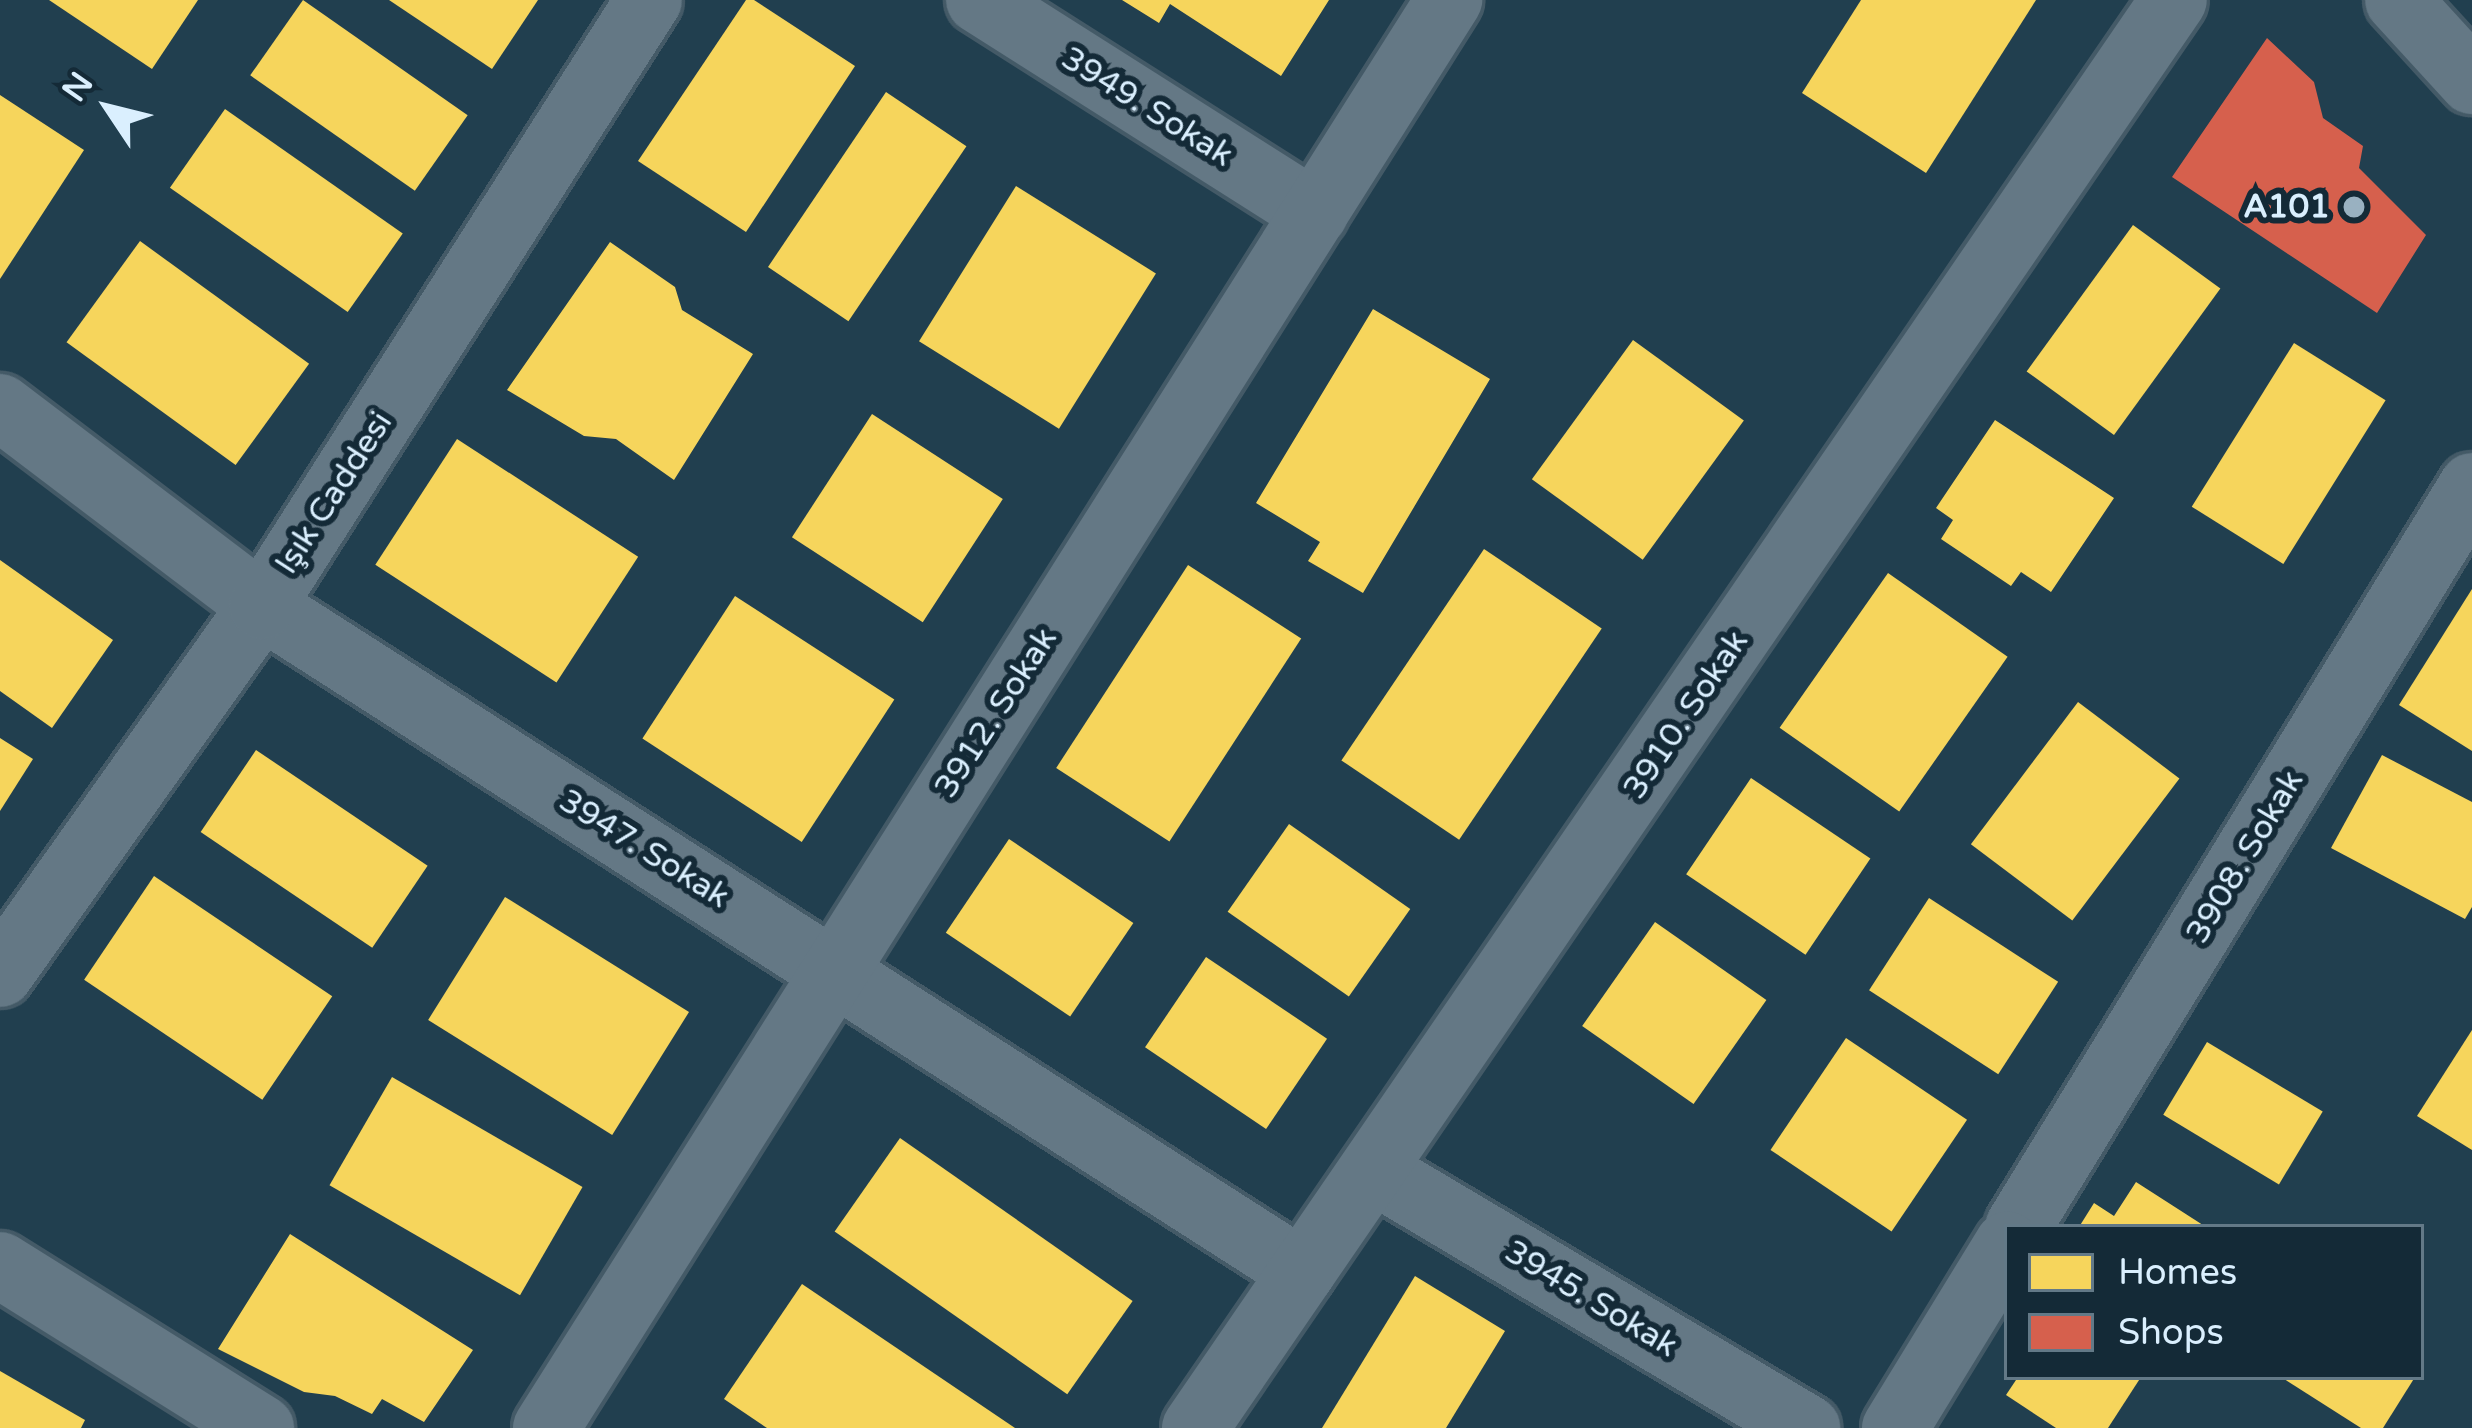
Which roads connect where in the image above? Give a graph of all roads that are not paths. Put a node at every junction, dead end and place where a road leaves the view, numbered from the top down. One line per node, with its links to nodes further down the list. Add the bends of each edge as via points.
1 (649, 0): 10 (street, Işık Caddesi)
2 (979, 0): 7 (street, 3949. Sokak)
3 (1449, 0): 7 (street, 3912. Sokak)
4 (2174, 0): 13 (street, 3910. Sokak)
5 (2398, 0): 6 (street)
6 (2472, 81)
7 (1315, 213): 11 (street, 3912. Sokak)
8 (0, 407): 10 (street, 3947. Sokak)
9 (2472, 486): 14 (street, 3908. Sokak)
10 (262, 606): 11 (street, 3947. Sokak); 12 (street, Işık Caddesi)
11 (834, 969): 17 (street, 3947. Sokak); 19 (street, 3912. Sokak)
12 (0, 974)
13 (1374, 1171): 17 (street, 3910. Sokak); 21 (street, 3945. Sokak)
14 (2020, 1224)
15 (2004, 1250): 22 (street)
16 (0, 1265): 18 (street)
17 (1302, 1272): 20 (street, 3910. Sokak)
18 (247, 1425)
19 (546, 1428)
20 (1195, 1428)
21 (1807, 1428)
22 (1895, 1428)

